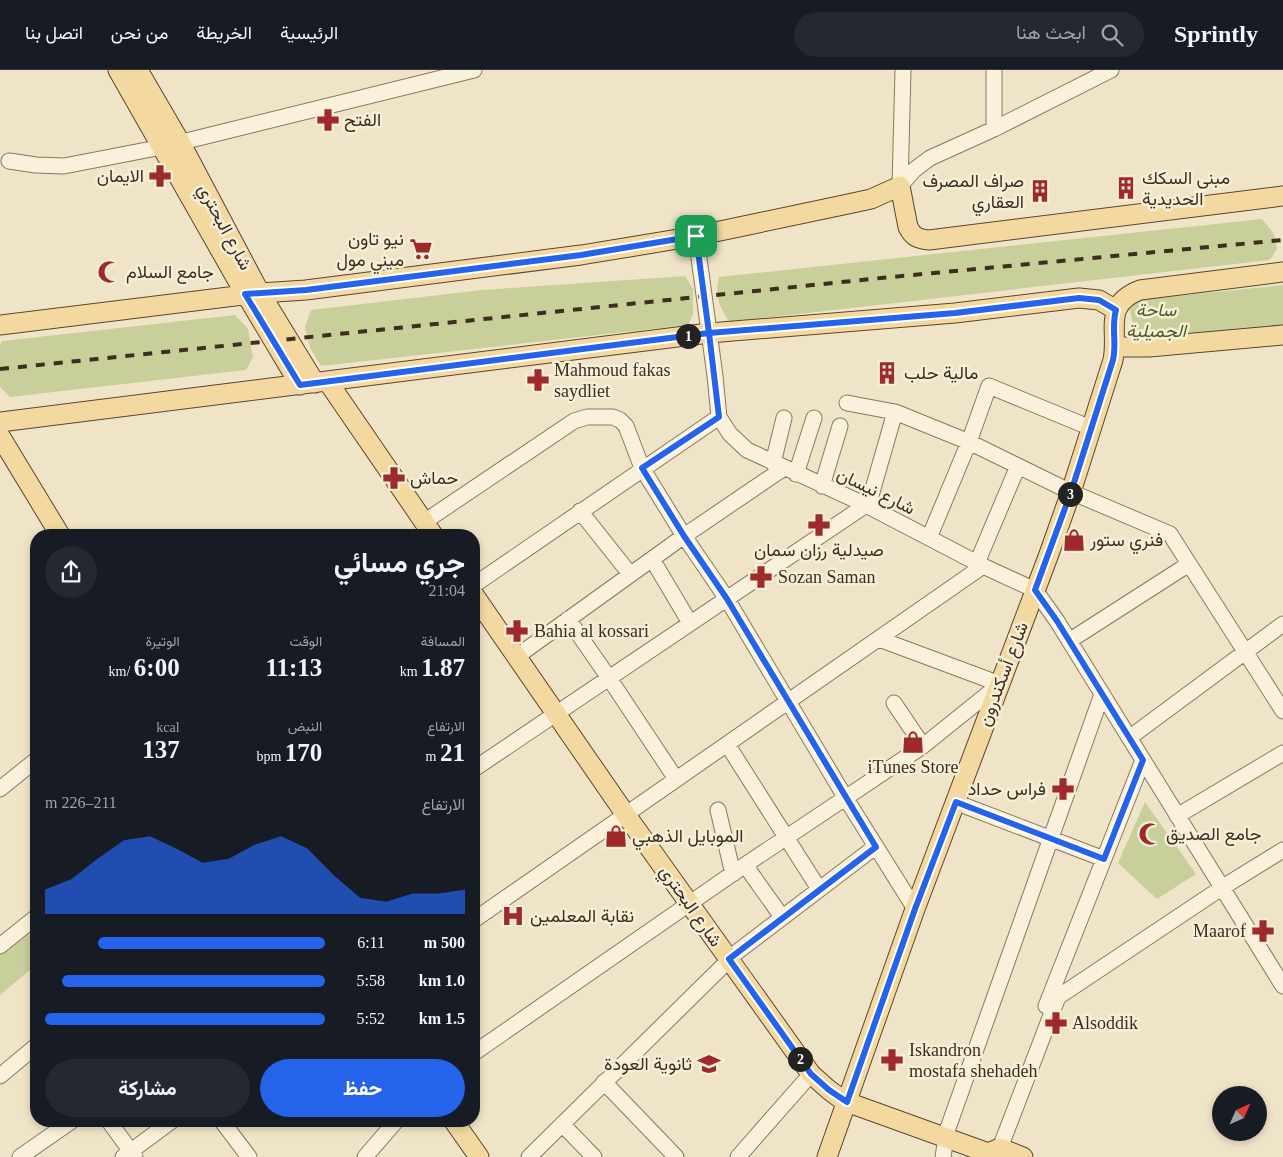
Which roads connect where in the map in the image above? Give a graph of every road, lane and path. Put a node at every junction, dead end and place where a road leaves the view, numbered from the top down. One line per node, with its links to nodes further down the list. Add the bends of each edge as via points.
1 (118, 70): 10 (main road)
2 (138, 70): 9 (main road, شارع البحتري)
3 (474, 70): 9 (street)
4 (903, 70): 12 (street)
5 (994, 70): 8 (street)
6 (1111, 70): 7 (street)
7 (1081, 77): 8 (street)
8 (994, 129): 12 (street, via 930,158)
9 (180, 142): 10 (street); 16 (main road, شارع البحتري)
10 (162, 147): 11 (street, via 64,166); 16 (main road)
11 (9, 161)
12 (900, 186): 13 (main road, via 910,232 929,240); 14 (main road, via 871,199)
13 (1283, 196)
14 (696, 236): 16 (main road, via 581,255 306,290); 19 (street, شارع نيسان)
15 (1283, 272): 17 (main road, via 1140,290 1128,296)
16 (253, 293): 18 (main road); 22 (main road, شارع البحتري)
17 (1116, 310): 19 (main road, via 1099,300 1079,298 955,313); 21 (main road, via 1113,326)
18 (0, 325)
19 (709, 333): 22 (main road); 25 (street, شارع نيسان)
20 (1283, 335): 21 (main road)
21 (1116, 347): 30 (main road, شارع أسكندرون)
22 (314, 383): 28 (main road); 40 (main road, شارع البحتري)
23 (847, 402): 24 (street)
24 (896, 412): 32 (street); 38 (street)
25 (719, 417): 34 (street); 35 (street, شارع نيسان, via 730,434 747,450)
26 (784, 418): 35 (street)
27 (814, 418): 35 (street)
28 (0, 422)
29 (840, 426): 36 (street)
30 (1091, 428): 32 (street, via 989,386); 37 (main road, شارع أسكندرون)
31 (0, 436): 41 (main road)
32 (969, 442): 33 (street); 43 (street)
33 (1018, 466): 37 (street); 46 (street)
34 (642, 468): 39 (street); 40 (street, via 626,426 620,420 613,417 580,418); 42 (street)
35 (784, 468): 36 (street, شارع نيسان); 42 (street)
36 (822, 486): 38 (street, شارع نيسان)
37 (1071, 492): 45 (street, via 1170,534); 49 (main road, شارع أسكندرون)
38 (867, 506): 43 (street, شارع نيسان); 50 (street)
39 (580, 511): 47 (street); 48 (street)
40 (429, 528)
41 (56, 529)
42 (684, 536): 44 (street); 50 (street)
43 (929, 538): 46 (street, شارع نيسان)
44 (652, 559): 47 (street); 53 (street)
45 (1189, 564): 56 (street); 57 (street)
46 (980, 565): 49 (street, شارع نيسان); 55 (street)
47 (630, 574): 52 (street)
48 (480, 581)
49 (1035, 590): 56 (street); 60 (main road, شارع أسكندرون)
50 (727, 599): 53 (street); 62 (street)
51 (480, 605): 58 (main road, شارع البحتري)
52 (568, 619): 58 (street); 59 (street)
53 (690, 624): 59 (street)
54 (1283, 624): 57 (street)
55 (879, 639): 60 (street); 62 (street)
56 (1069, 641): 61 (street)
57 (1244, 652): 64 (street); 66 (street)
58 (516, 657): 65 (main road, شارع البحتري)
59 (609, 678): 65 (street); 73 (street)
60 (1000, 684): 68 (street); 76 (main road, شارع أسكندرون)
61 (1102, 694): 66 (street); 81 (street)
62 (788, 702): 67 (street); 75 (street)
63 (894, 703): 68 (street)
64 (1283, 712)
65 (555, 714): 72 (street); 78 (main road, شارع البحتري)
66 (1129, 738): 70 (street)
67 (727, 744): 73 (street); 80 (street)
68 (923, 746): 75 (street)
69 (1283, 753): 79 (street)
70 (1143, 760): 79 (street); 84 (street)
71 (30, 765): 74 (street)
72 (480, 765)
73 (676, 779): 78 (street)
74 (0, 789)
75 (845, 797): 80 (street); 82 (street)
76 (956, 802): 81 (street); 90 (main road, شارع أسكندرون)
77 (718, 810): 86 (street)
78 (626, 815): 89 (main road, شارع البحتري); 91 (street)
79 (1177, 816): 87 (street)
80 (786, 838): 85 (street); 88 (street)
81 (1051, 839): 84 (street); 110 (street)
82 (876, 847): 88 (street); 90 (street)
83 (1283, 850): 87 (street)
84 (1104, 859): 111 (street, via 993,1146)
85 (745, 865): 86 (street); 92 (street)
86 (733, 874): 89 (street)
87 (1223, 887): 96 (street); 111 (street, via 1058,997)
88 (819, 889): 92 (street)
89 (689, 904): 95 (main road, شارع البحتري); 97 (street)
90 (915, 909): 102 (main road, شارع أسكندرون)
91 (480, 916)
92 (782, 917): 95 (street)
93 (30, 921): 94 (street)
94 (0, 946)
95 (729, 959): 99 (main road, شارع البحتري); 101 (street)
96 (1283, 986)
97 (480, 1049)
98 (30, 1051): 100 (street)
99 (811, 1074): 102 (main road, شارع البحتري); 120 (street)
100 (0, 1076)
101 (604, 1082): 103 (street); 119 (street)
102 (847, 1102): 110 (main road, شارع البحتري); 121 (main road, شارع أسكندرون)
103 (562, 1124): 117 (street); 118 (street)
104 (63, 1127): 113 (street)
105 (112, 1127): 112 (street)
106 (165, 1127): 112 (street)
107 (226, 1127): 114 (street)
108 (391, 1127): 115 (street)
109 (458, 1127): 116 (main road)
110 (946, 1138): 111 (main road, شارع البحتري, via 988,1153); 122 (street)
111 (996, 1152): 123 (main road, شارع البحتري)
112 (130, 1155)
113 (20, 1157)
114 (249, 1157)
115 (365, 1157)
116 (479, 1157)
117 (529, 1157)
118 (594, 1157)
119 (676, 1157)
120 (738, 1157)
121 (827, 1157)
122 (943, 1157)
123 (1023, 1157)

